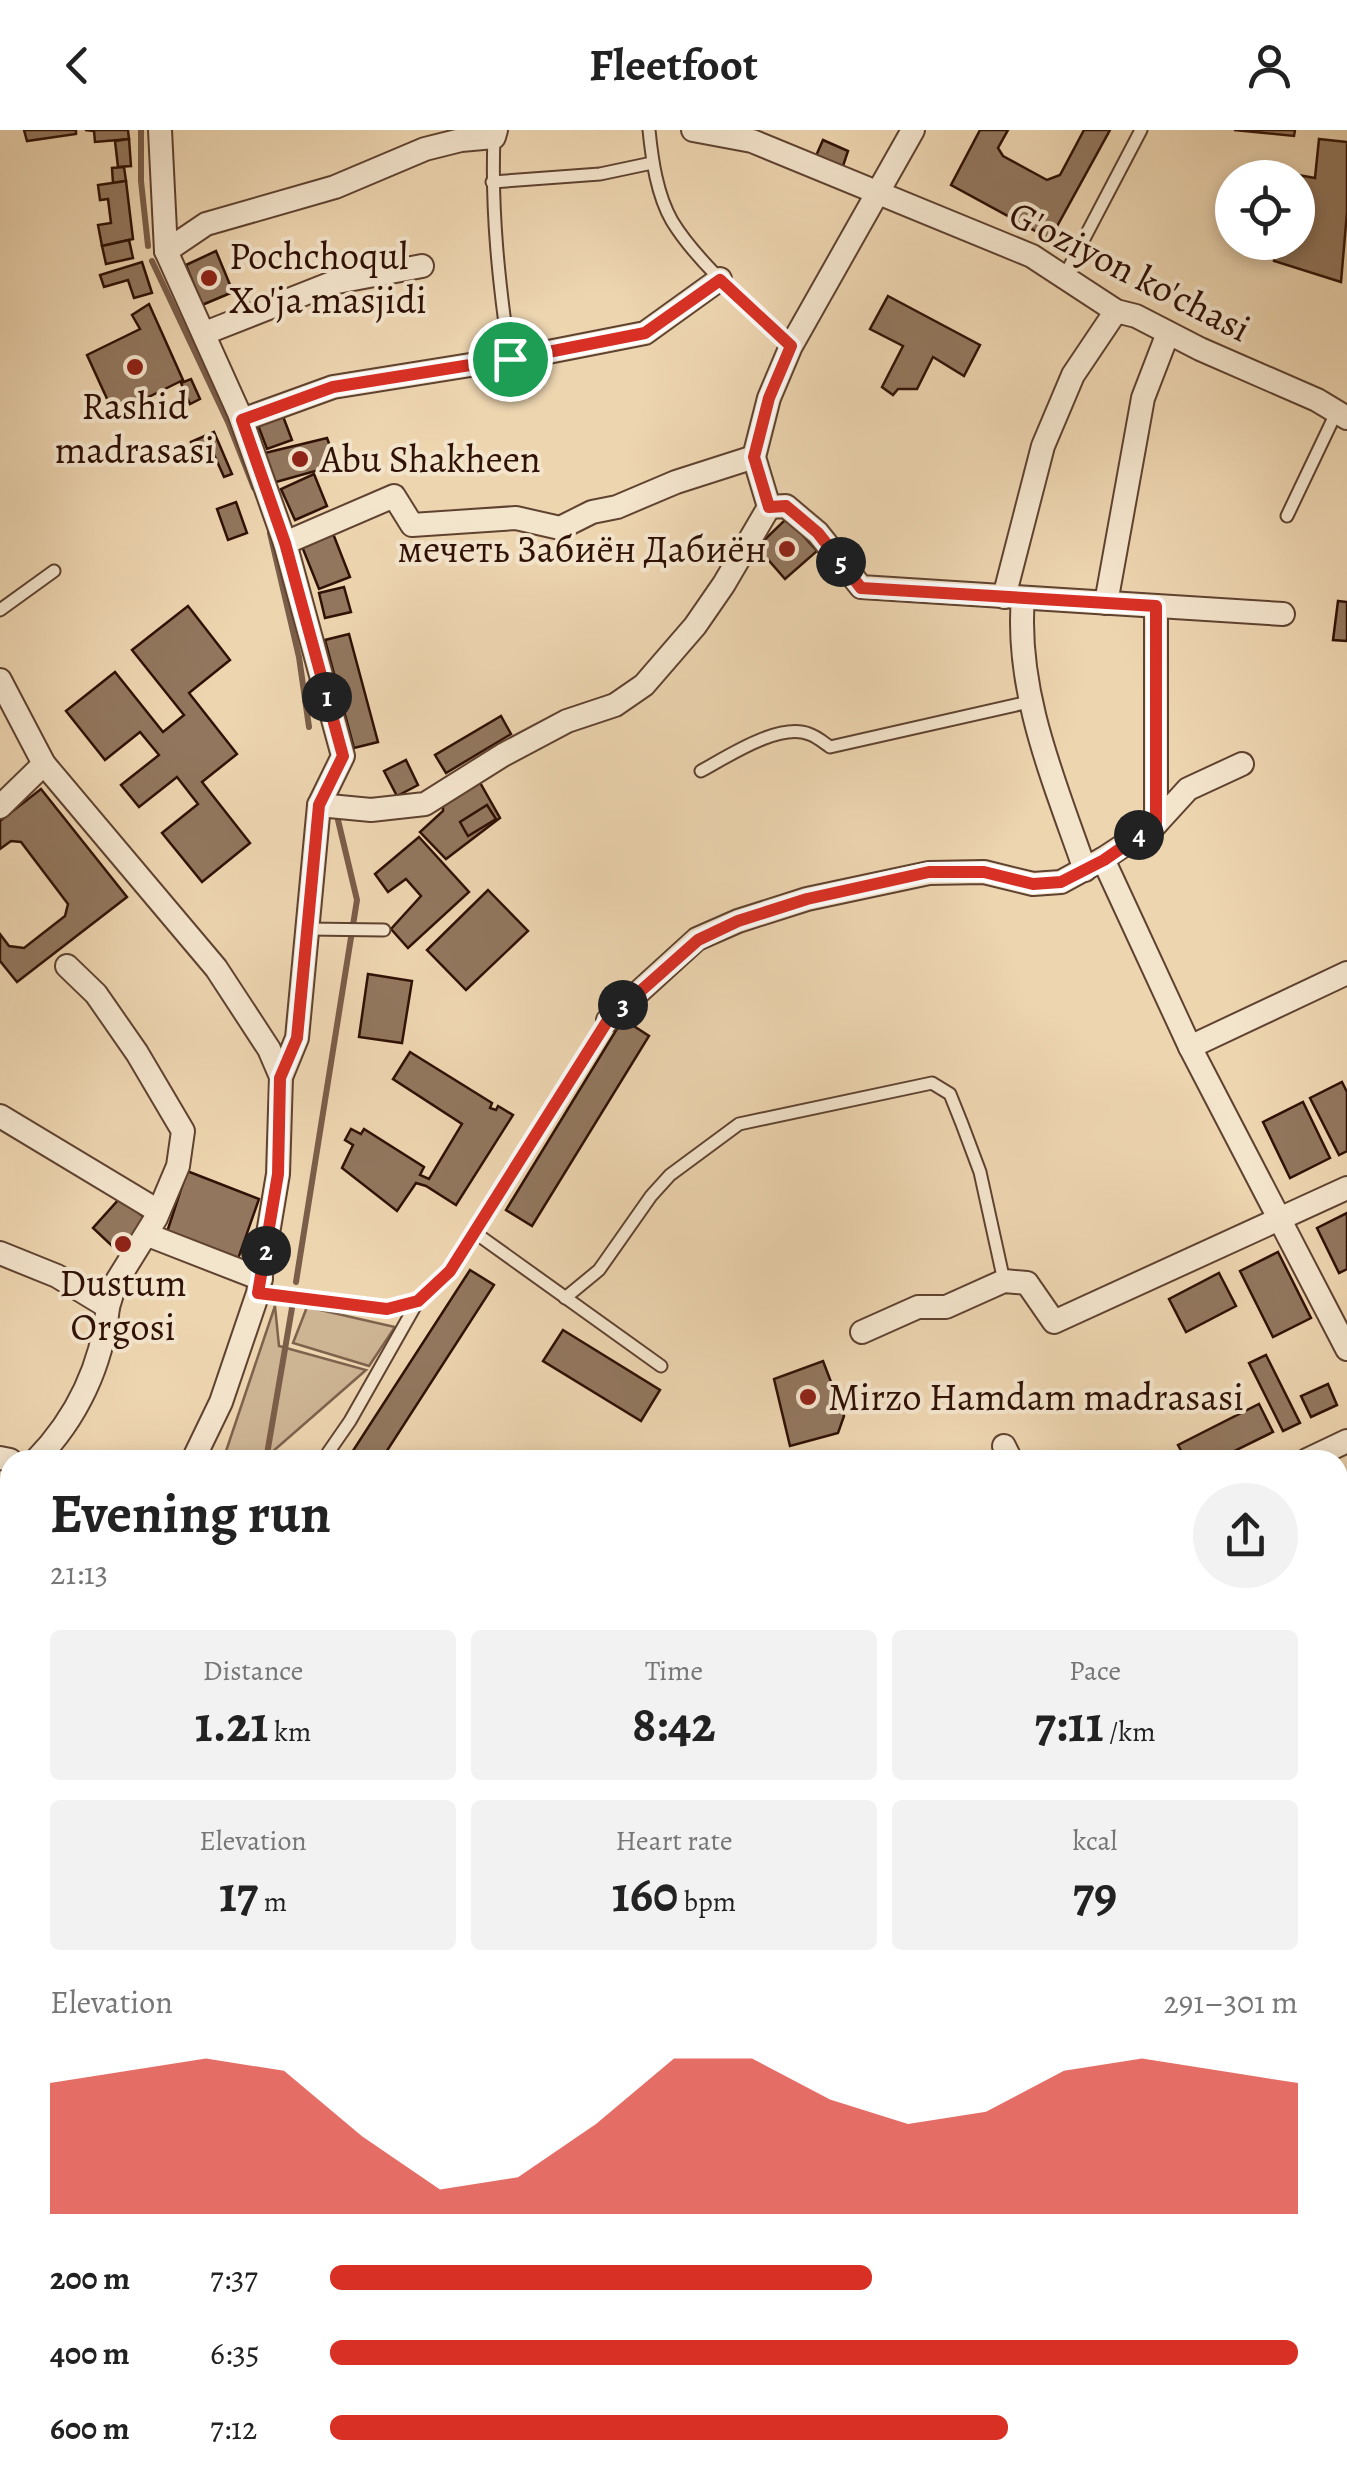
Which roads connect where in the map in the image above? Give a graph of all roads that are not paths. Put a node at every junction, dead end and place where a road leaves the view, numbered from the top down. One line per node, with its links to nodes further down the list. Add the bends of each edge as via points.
1 (160, 130): 11 (street)
2 (649, 130): 8 (lane)
3 (693, 130): 7 (street, G'oziyon ko'chasi)
4 (914, 130): 10 (street)
5 (1140, 130): 13 (lane)
6 (495, 134): 9 (lane); 11 (street, via 425,149 335,187 206,224)
7 (760, 138): 10 (street, G'oziyon ko'chasi)
8 (652, 162): 9 (lane, via 600,174); 14 (lane, via 672,220)
9 (492, 182): 19 (lane)
10 (878, 194): 13 (street, G'oziyon ko'chasi, via 1032,256); 18 (street)
11 (166, 252): 16 (street)
12 (422, 266): 16 (street, via 332,283)
13 (1064, 277): 15 (street, G'oziyon ko'chasi)
14 (720, 280): 18 (lane); 19 (street, via 645,333)
15 (1116, 312): 17 (street, G'oziyon ko'chasi); 27 (street, via 1073,375 1043,446)
16 (205, 332): 21 (street)
17 (1168, 333): 20 (street, G'oziyon ko'chasi); 28 (street, via 1143,398)
18 (791, 346): 22 (street)
19 (510, 359): 21 (street, via 333,387)
20 (1342, 414): 24 (lane)
21 (242, 420): 25 (street)
22 (754, 457): 23 (street); 25 (street, via 560,528 516,518 412,525 394,496)
23 (769, 507): 27 (street, via 786,506 818,533 861,588); 37 (street, via 724,584 666,662 615,705 502,755 425,804 371,810)
24 (1286, 516)
25 (285, 543): 37 (street, via 343,756)
26 (54, 571): 30 (lane)
27 (1013, 598): 28 (street); 33 (street)
28 (1106, 603): 29 (street)
29 (1156, 606): 31 (street); 39 (street)
30 (0, 610)
31 (1283, 614)
32 (0, 680): 34 (street)
33 (1029, 702): 36 (lane, via 830,746 806,732 788,732); 40 (street)
34 (44, 764): 38 (street); 47 (street, via 216,968 269,1049)
35 (1242, 764): 39 (street, via 1188,789)
36 (701, 772)
37 (319, 805): 41 (street)
38 (0, 807)
39 (1156, 824): 40 (street)
40 (1094, 865): 45 (street, via 1061,882 1033,884 984,872 929,872 738,921 698,940); 46 (street)
41 (306, 929): 42 (lane); 47 (street, via 297,1038)
42 (384, 930)
43 (68, 966): 50 (street, via 138,1053 183,1131 178,1166)
44 (1347, 973): 46 (street)
45 (608, 1020): 52 (lane)
46 (1190, 1047): 51 (street)
47 (280, 1078): 56 (street, via 278,1174)
48 (0, 1116): 50 (street)
49 (1347, 1188): 51 (street)
50 (158, 1211): 53 (street)
51 (1280, 1217): 55 (street, via 1054,1322 1027,1282); 61 (street)
52 (474, 1232): 57 (lane); 58 (lane, via 450,1271)
53 (148, 1235): 56 (street); 59 (street)
54 (0, 1254): 59 (street)
55 (1004, 1280): 57 (lane, via 974,1156 950,1094 932,1083 739,1124 670,1175 599,1270); 60 (street, via 946,1307 918,1307)
56 (260, 1286): 58 (lane, via 387,1309); 64 (street)
57 (566, 1298): 62 (lane)
58 (418, 1301): 65 (lane)
59 (108, 1306): 63 (street, via 92,1379)
60 (862, 1332)
61 (1347, 1349)
62 (661, 1366)
63 (43, 1450)
64 (199, 1450)
65 (330, 1450)

